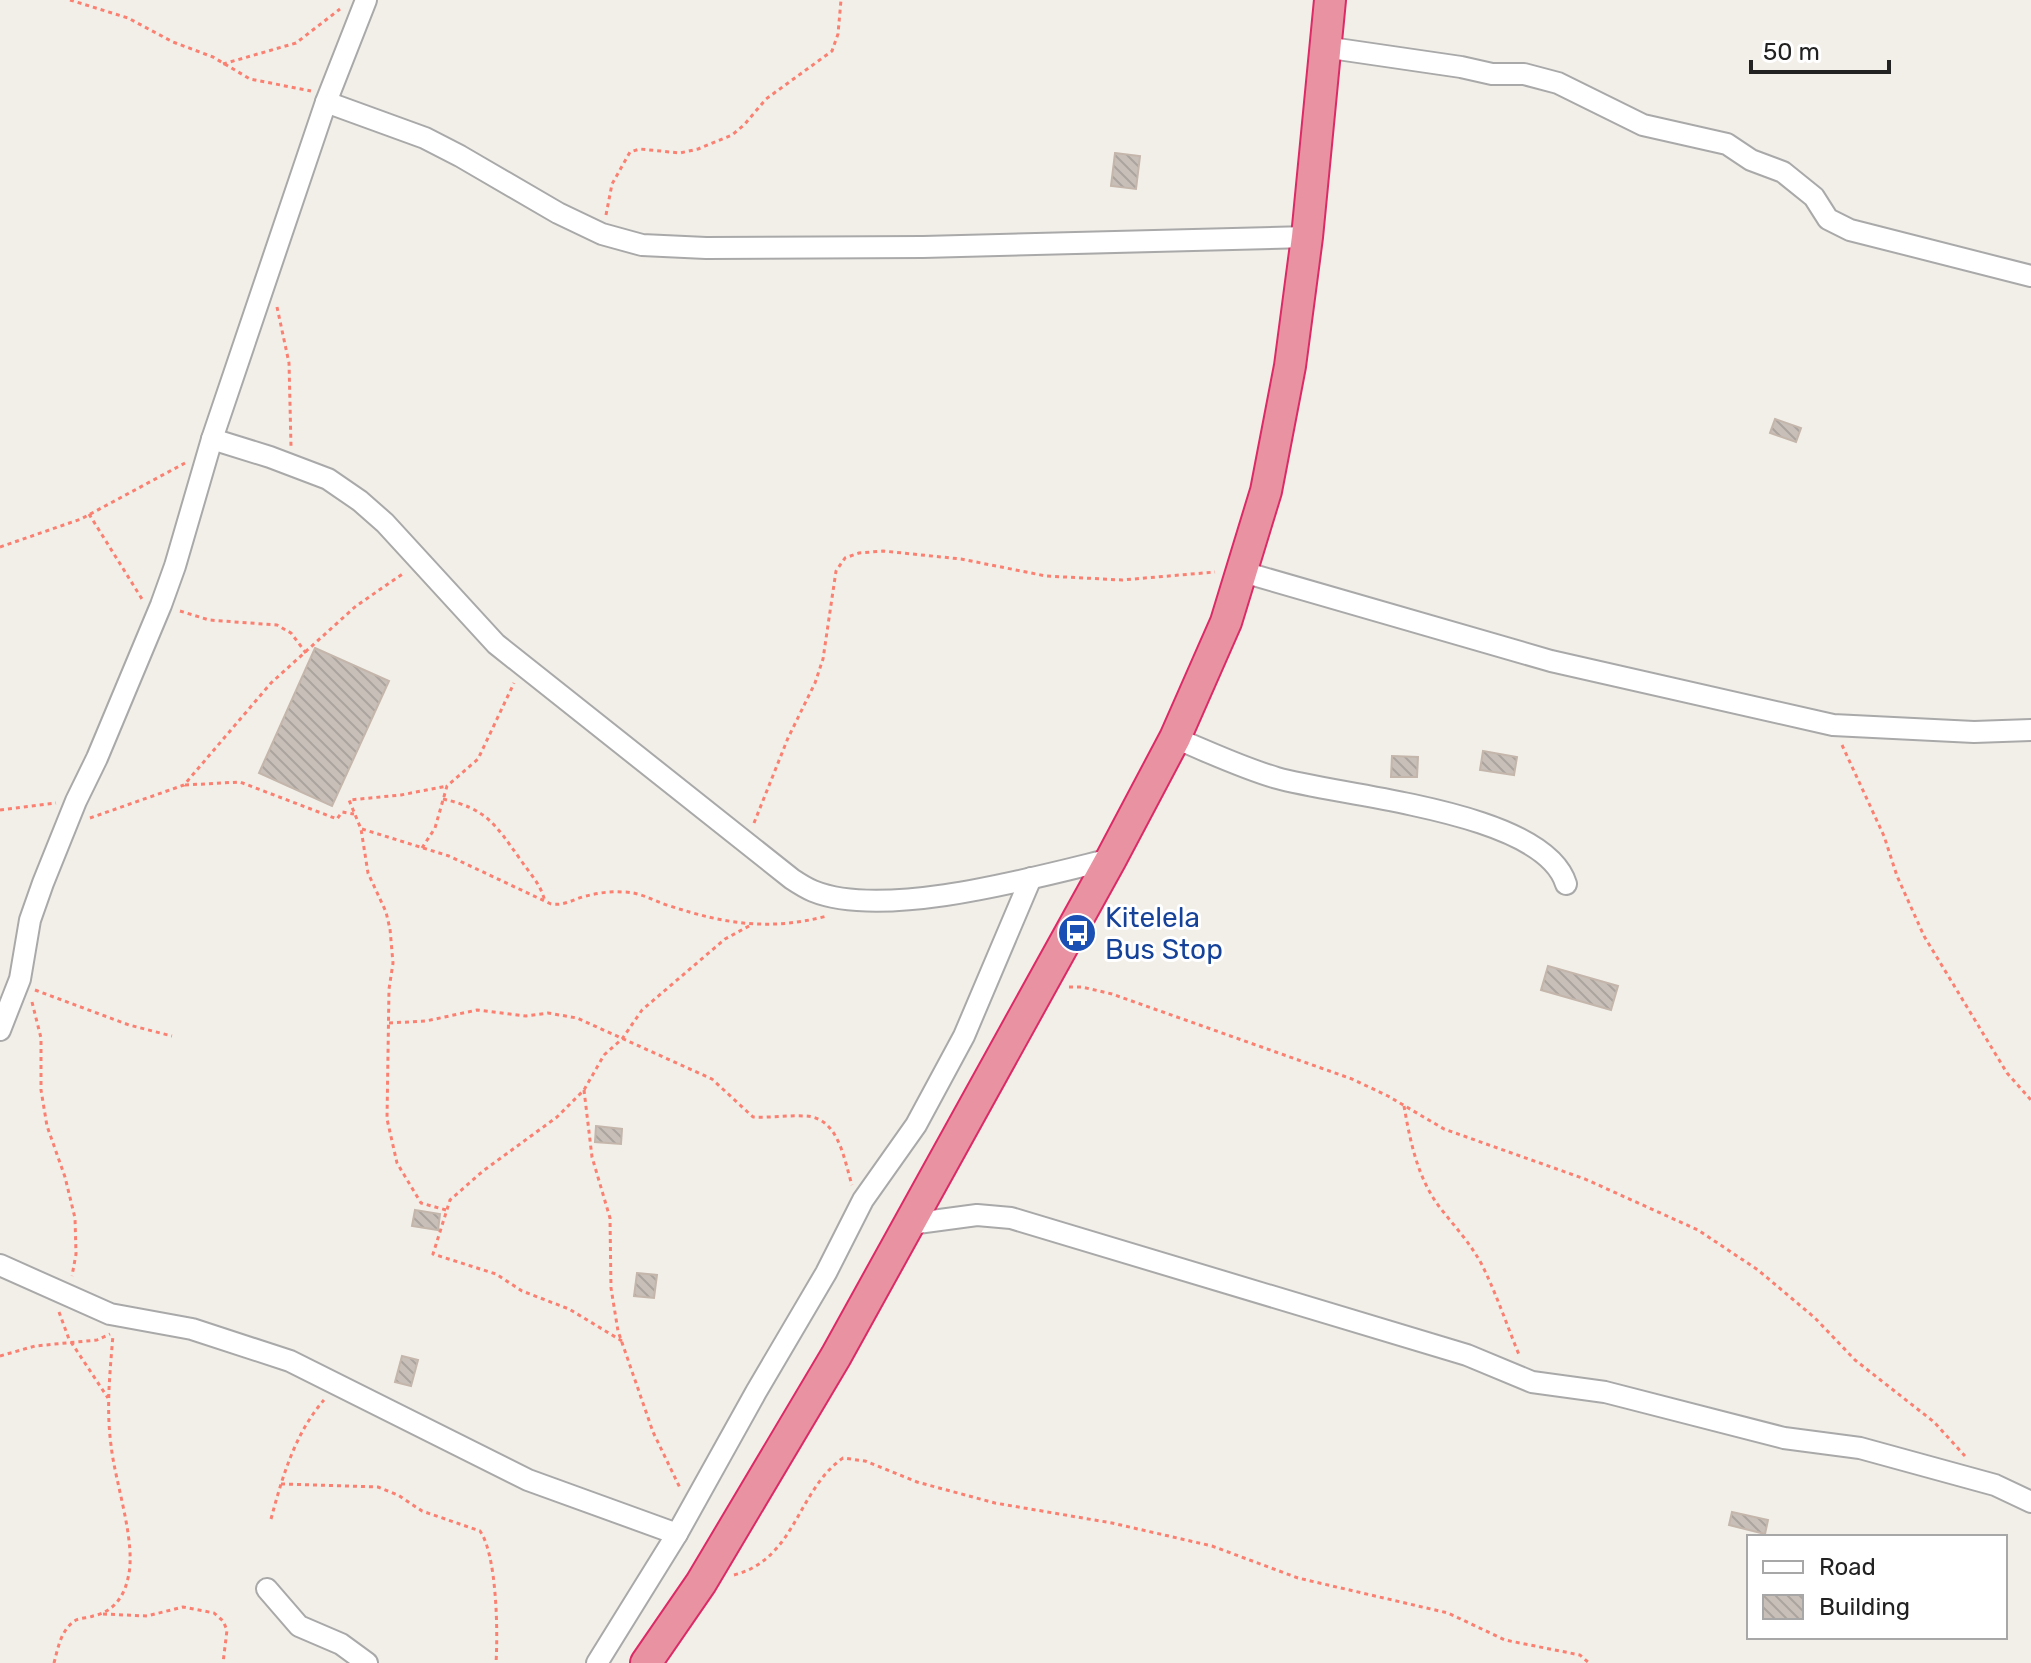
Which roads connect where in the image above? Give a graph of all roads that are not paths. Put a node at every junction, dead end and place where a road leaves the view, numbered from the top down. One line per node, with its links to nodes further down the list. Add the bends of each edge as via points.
1 (1330, 0): 3 (highway)
2 (357, 1): 4 (street)
3 (1324, 47): 5 (highway); 6 (street, via 1558,83 1643,125 1727,144 1792,177 1828,219 1850,230)
4 (328, 98): 5 (street, via 425,138 602,234 642,245 923,247); 7 (street)
5 (1307, 237): 8 (highway, via 1290,366 1266,491)
6 (2031, 276)
7 (210, 445): 12 (street, via 300,468 360,501 496,644 812,891 872,901 942,895); 14 (street, via 158,612 30,920 20,979)
8 (1243, 572): 9 (street, via 1551,661 1833,725); 10 (highway)
9 (2031, 730)
10 (1175, 738): 11 (highway); 13 (street, via 1278,778 1442,812 1510,833 1551,860)
11 (1111, 859): 12 (street); 15 (highway)
12 (1031, 878): 18 (street, via 964,1036 916,1125 860,1207)
13 (1566, 884)
14 (0, 1030)
15 (910, 1224): 17 (street, via 977,1215 1011,1218 1467,1355 1532,1382 1605,1392 1784,1438 1860,1448 1995,1485); 22 (highway, via 701,1583)
16 (0, 1265): 18 (street, via 110,1314 192,1329 290,1361 528,1480)
17 (2031, 1502)
18 (677, 1534): 21 (street)
19 (267, 1589): 20 (street, via 299,1626 341,1644)
20 (367, 1663)
21 (597, 1663)
22 (646, 1663)

